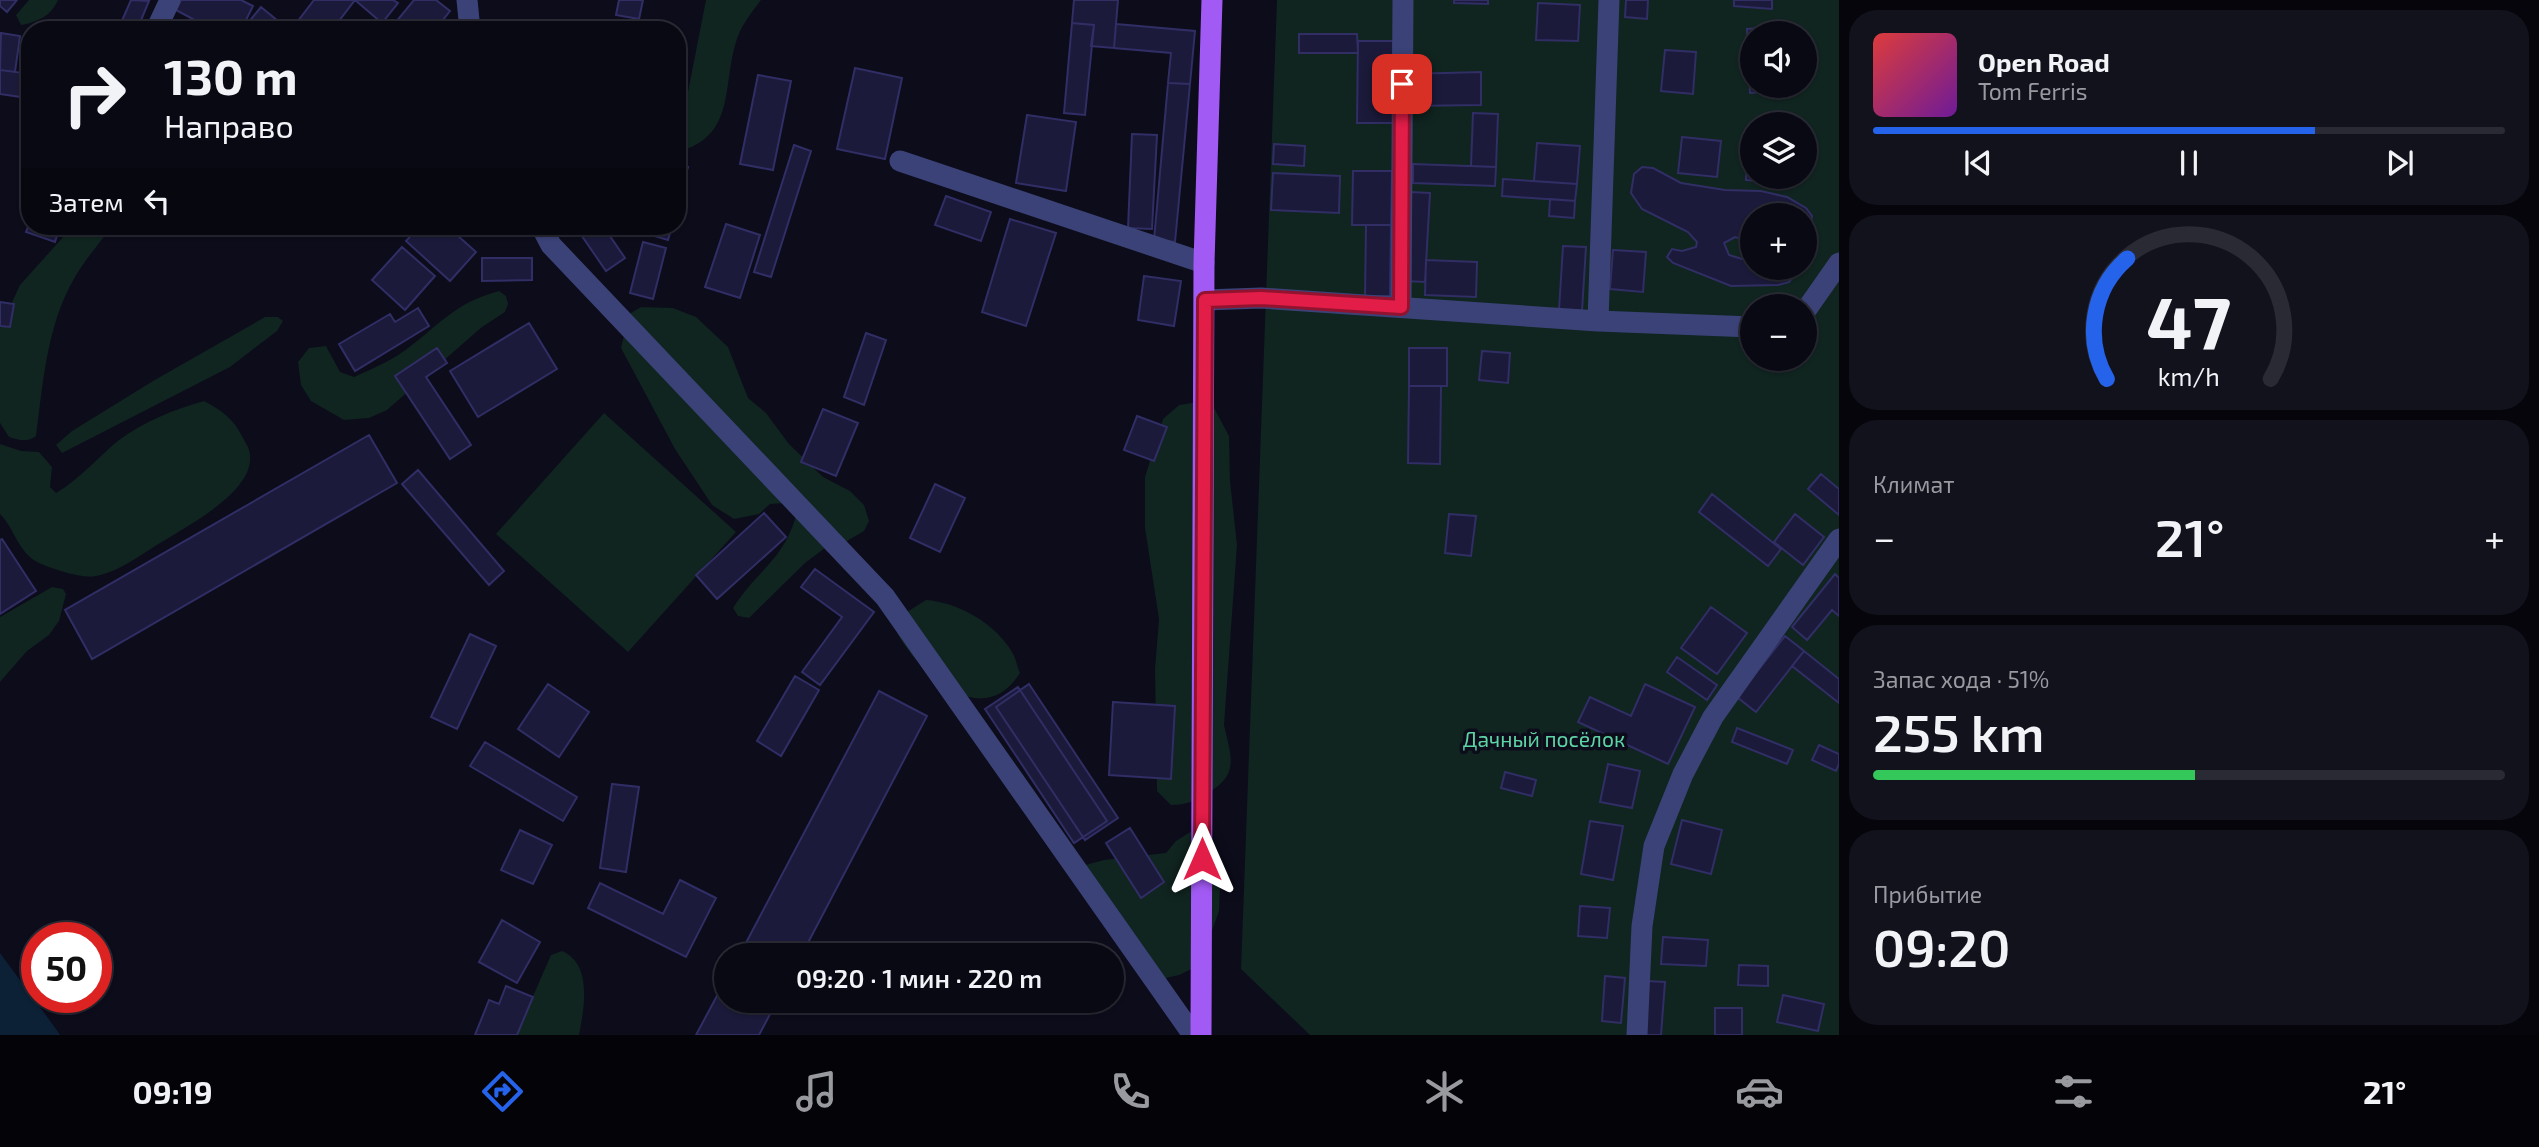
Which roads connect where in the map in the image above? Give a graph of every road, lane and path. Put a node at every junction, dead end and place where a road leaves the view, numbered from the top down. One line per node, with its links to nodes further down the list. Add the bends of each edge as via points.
1 (170, 0): 6 (lane)
2 (467, 0): 7 (lane)
3 (1212, 0): 10 (main road)
4 (1403, 0): 14 (lane)
5 (1609, 0): 15 (lane)
6 (160, 21)
7 (469, 21)
8 (900, 161): 10 (lane)
9 (546, 235): 18 (lane, via 885,597)
10 (1204, 263): 13 (main road)
11 (1839, 263): 12 (lane)
12 (1817, 294)
13 (1205, 300): 14 (lane, via 1261,298); 19 (main road)
14 (1401, 307): 15 (lane)
15 (1598, 321): 16 (lane)
16 (1740, 327)
17 (1839, 539): 20 (lane, via 1713,718 1682,774 1654,846 1642,926)
18 (1193, 1035)
19 (1201, 1035)
20 (1637, 1035)

